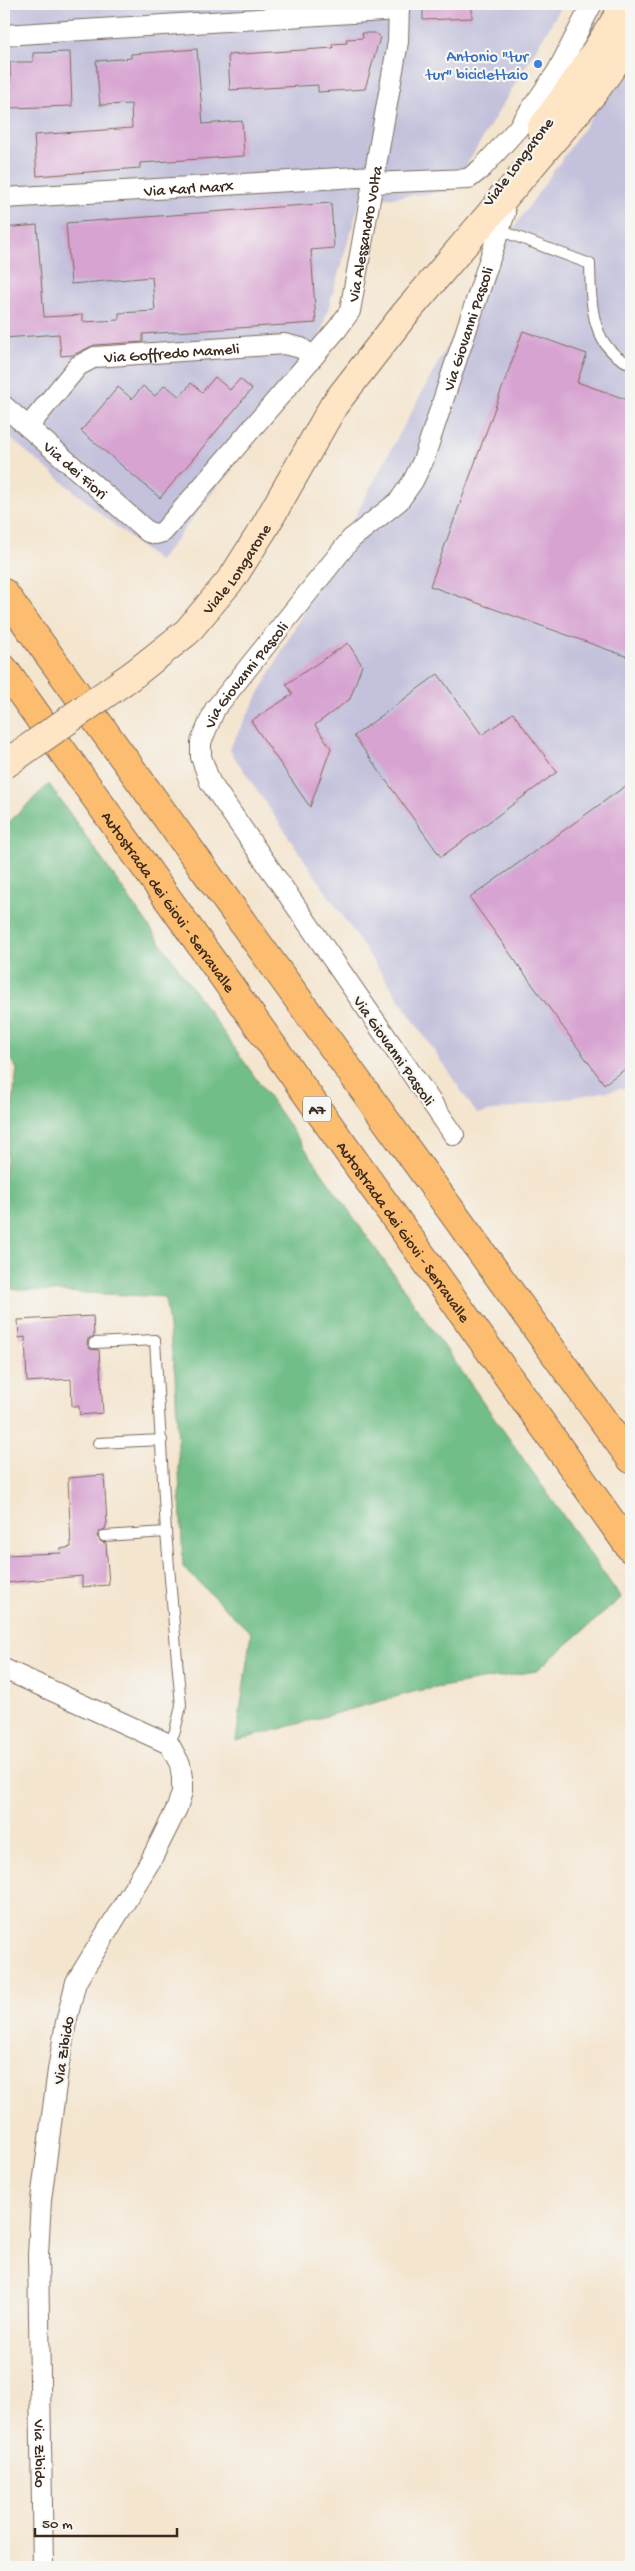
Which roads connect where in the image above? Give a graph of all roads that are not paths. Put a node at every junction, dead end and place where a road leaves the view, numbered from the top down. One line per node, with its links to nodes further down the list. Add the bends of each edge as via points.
1 (592, 4): 6 (street, via 557,72 518,128 482,168 468,179)
2 (626, 4): 7 (main road, Viale Longarone)
3 (399, 7): 4 (street); 6 (street, Via Alessandro Volta, via 398,42)
4 (4, 35)
5 (631, 41): 7 (main road, Viale Longarone, via 594,92)
6 (373, 179): 8 (street, Via Karl Marx); 10 (street, Via Alessandro Volta, via 350,311)
7 (499, 194): 9 (street, Via Giovanni Pascoli, via 505,214); 17 (main road, Viale Longarone, bridge, via 455,243 334,405 233,577 187,632 134,674)
8 (4, 198)
9 (499, 230): 11 (lane, via 590,264 596,328 610,352); 18 (street, Via Giovanni Pascoli, via 423,462 413,481 399,501 352,539 302,600 215,709 201,742 201,758 210,782)
10 (313, 357): 13 (street, Via Goffredo Mameli, via 301,348 284,344 95,357 78,366); 14 (street, Via Alessandro Volta, via 163,532)
11 (631, 364)
12 (4, 406): 13 (street, Via dei Fiori)
13 (28, 427): 14 (street, Via dei Fiori)
14 (148, 532)
15 (4, 593): 22 (highway)
16 (4, 669): 25 (highway, Autostrada dei Giovi - Serravalle / A7)
17 (4, 765)
18 (454, 1135)
19 (94, 1343): 20 (lane, via 155,1340)
20 (162, 1440): 21 (lane); 23 (lane)
21 (98, 1443)
22 (631, 1460)
23 (166, 1532): 24 (lane); 27 (lane, via 181,1706)
24 (104, 1536)
25 (631, 1549)
26 (4, 1670): 27 (street)
27 (169, 1744): 28 (street, Via Zibido, via 180,1764 182,1778 177,1808 151,1860 76,1982 61,2051 41,2200 38,2255)
28 (44, 2567)

